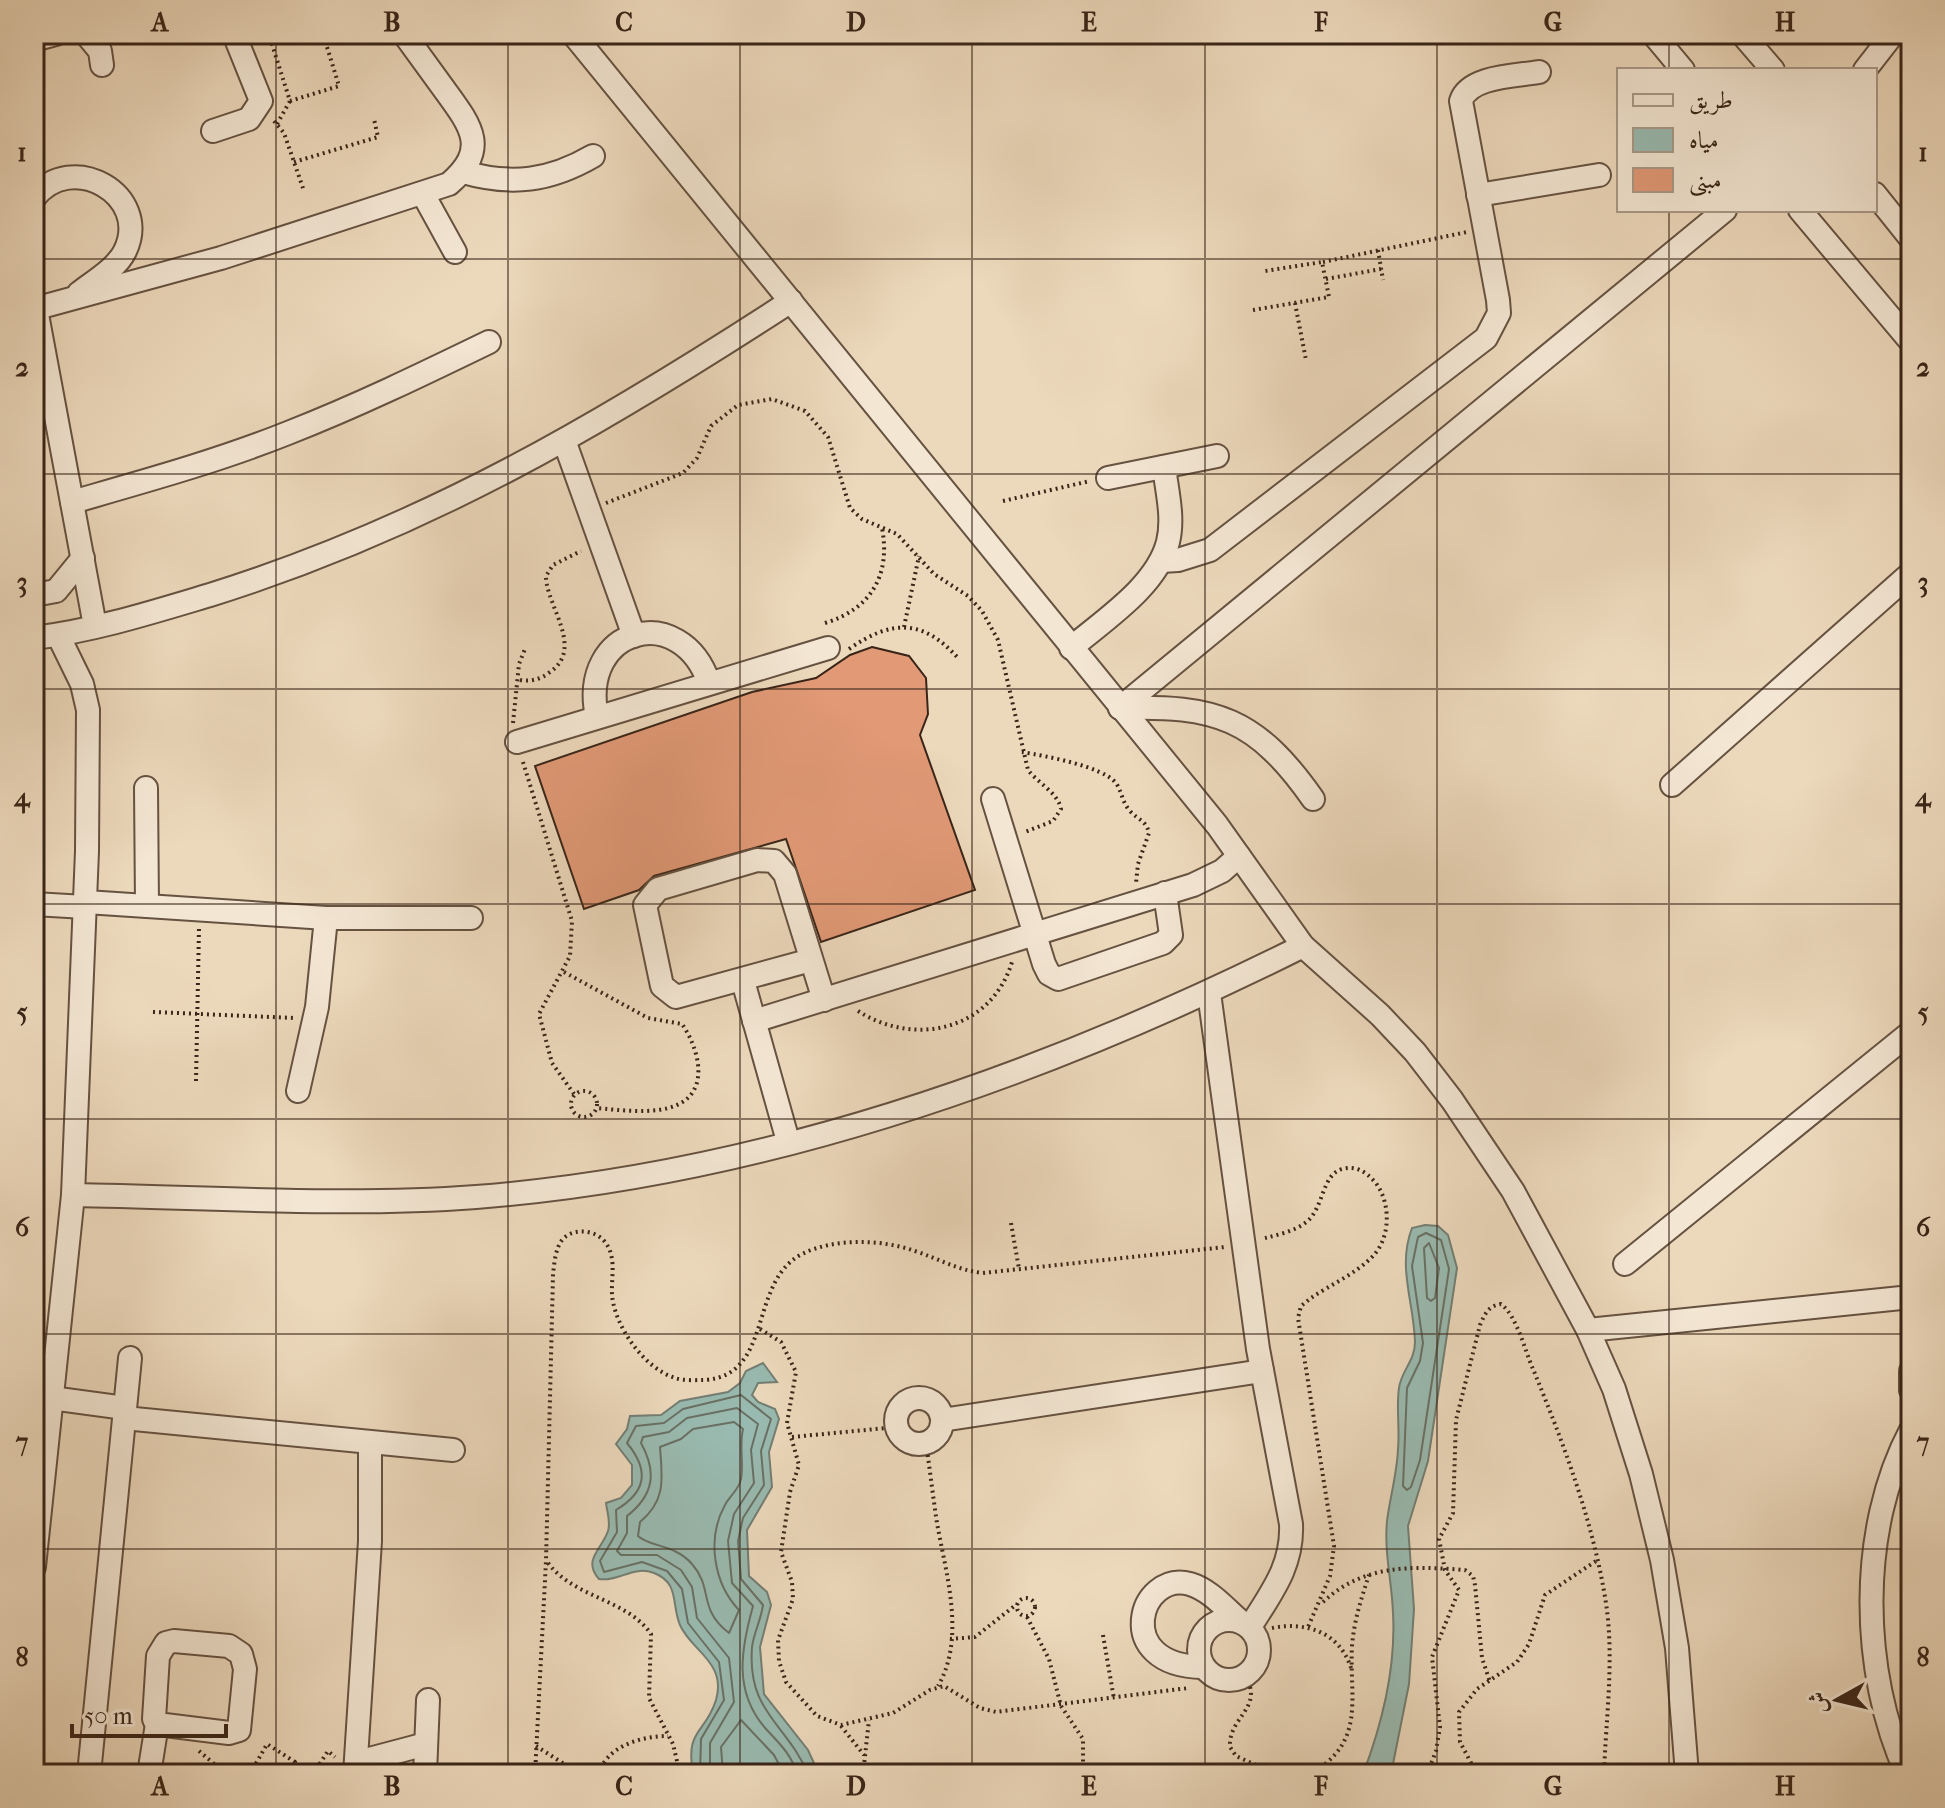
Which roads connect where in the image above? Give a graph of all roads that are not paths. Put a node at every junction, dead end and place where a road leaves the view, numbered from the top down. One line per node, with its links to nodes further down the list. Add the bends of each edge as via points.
1 (56, 34): 9 (street)
2 (86, 34): 10 (street, via 100,51)
3 (234, 34): 15 (street, via 259,90 257,111)
4 (404, 34): 17 (street, via 469,121 472,157)
5 (573, 34): 28 (street)
6 (1653, 34): 11 (street)
7 (1742, 34): 12 (street)
8 (1893, 34): 13 (street)
9 (34, 40)
10 (102, 65)
11 (1681, 68)
12 (1771, 68)
13 (1867, 68)
14 (1539, 72): 20 (street, via 1475,85 1463,94 1461,108)
15 (213, 131)
16 (593, 156): 17 (street, via 544,178 490,179)
17 (463, 172): 19 (street)
18 (1599, 175): 20 (street)
19 (423, 194): 26 (street); 27 (street)
20 (1478, 195): 38 (street, via 1499,313 1486,338 1210,550)
21 (1877, 196): 25 (street)
22 (34, 198): 27 (street, via 55,180 92,178 121,200 128,217 124,253)
23 (1723, 212): 48 (street)
24 (1802, 212): 31 (street)
25 (1911, 239)
26 (455, 252)
27 (71, 300): 29 (street)
28 (791, 301): 32 (street); 46 (street)
29 (35, 309): 36 (street)
30 (489, 342): 36 (street, via 286,434)
31 (1911, 342)
32 (565, 443): 41 (street, via 361,541 263,578); 43 (street)
33 (1217, 456): 34 (street)
34 (1164, 467): 35 (street); 38 (street, via 1170,521)
35 (1108, 478)
36 (72, 502): 37 (street)
37 (83, 558): 40 (street, via 56,591); 41 (street)
38 (1161, 561): 46 (street)
39 (1911, 573): 51 (street)
40 (34, 595)
41 (95, 626): 42 (street)
42 (58, 635): 44 (street); 58 (street, via 82,684 88,710)
43 (634, 636): 47 (street, via 666,636 681,643 703,667); 49 (street, via 599,666 593,697)
44 (34, 638)
45 (828, 648): 47 (street)
46 (1071, 648): 48 (street)
47 (709, 683): 49 (street)
48 (1120, 708): 54 (street, via 1175,706 1229,720 1269,743); 55 (street)
49 (597, 717): 50 (street)
50 (517, 742)
51 (1672, 785)
52 (146, 788): 59 (street)
53 (993, 799): 62 (street)
54 (1313, 799)
55 (1239, 856): 56 (street, via 1208,880); 63 (street)
56 (1165, 893): 62 (street); 62 (street, via 1172,922 1171,935 1163,943 1069,978 1049,974)
57 (34, 904): 58 (street)
58 (86, 905): 59 (street); 72 (street)
59 (147, 906): 60 (street)
60 (326, 918): 61 (street); 70 (street, via 315,1018)
61 (471, 918)
62 (1025, 936): 67 (street)
63 (1303, 946): 66 (street); 75 (street, via 1380,1015 1452,1100 1513,1191)
64 (811, 960): 65 (street); 65 (street, via 785,874 774,861 757,860 650,895 645,914 667,993 685,996); 67 (street)
65 (743, 981): 68 (street)
66 (1209, 993): 71 (street, via 1035,1065); 77 (street)
67 (830, 998): 68 (street)
68 (754, 1021): 71 (street)
69 (1911, 1032): 73 (street)
70 (298, 1091)
71 (788, 1141): 72 (street, via 575,1187 474,1197 373,1201)
72 (73, 1195): 80 (street)
73 (1625, 1264)
74 (1911, 1297): 75 (street)
75 (1588, 1330): 96 (street, via 1614,1389 1662,1560 1677,1648)
76 (130, 1358): 81 (street)
77 (1262, 1371): 82 (street); 87 (street, via 1292,1546 1286,1567)
78 (1911, 1371): 79 (street)
79 (1911, 1390)
80 (51, 1398): 81 (street); 86 (street)
81 (125, 1413): 84 (street); 93 (street)
82 (942, 1420): 82 (street, via 938,1434 926,1443 905,1440 897,1427 902,1406 915,1399 930,1401)
83 (1911, 1430): 97 (street, via 1879,1509 1872,1564 1885,1712)
84 (370, 1443): 85 (street); 92 (street)
85 (453, 1450)
86 (34, 1567)
87 (1248, 1627): 88 (street, via 1227,1619 1205,1630 1198,1655); 88 (street, via 1259,1656 1245,1676 1234,1680); 88 (street, via 1188,1583 1157,1591 1142,1619 1151,1649 1162,1660)
88 (1208, 1672)
89 (428, 1700): 91 (street)
90 (157, 1724): 90 (street, via 158,1656 166,1643 229,1646 241,1654 245,1669 239,1730); 94 (street)
91 (426, 1744): 92 (street); 95 (street)
92 (357, 1768)
93 (89, 1774)
94 (149, 1774)
95 (425, 1774)
96 (1687, 1774)
97 (1907, 1774)

